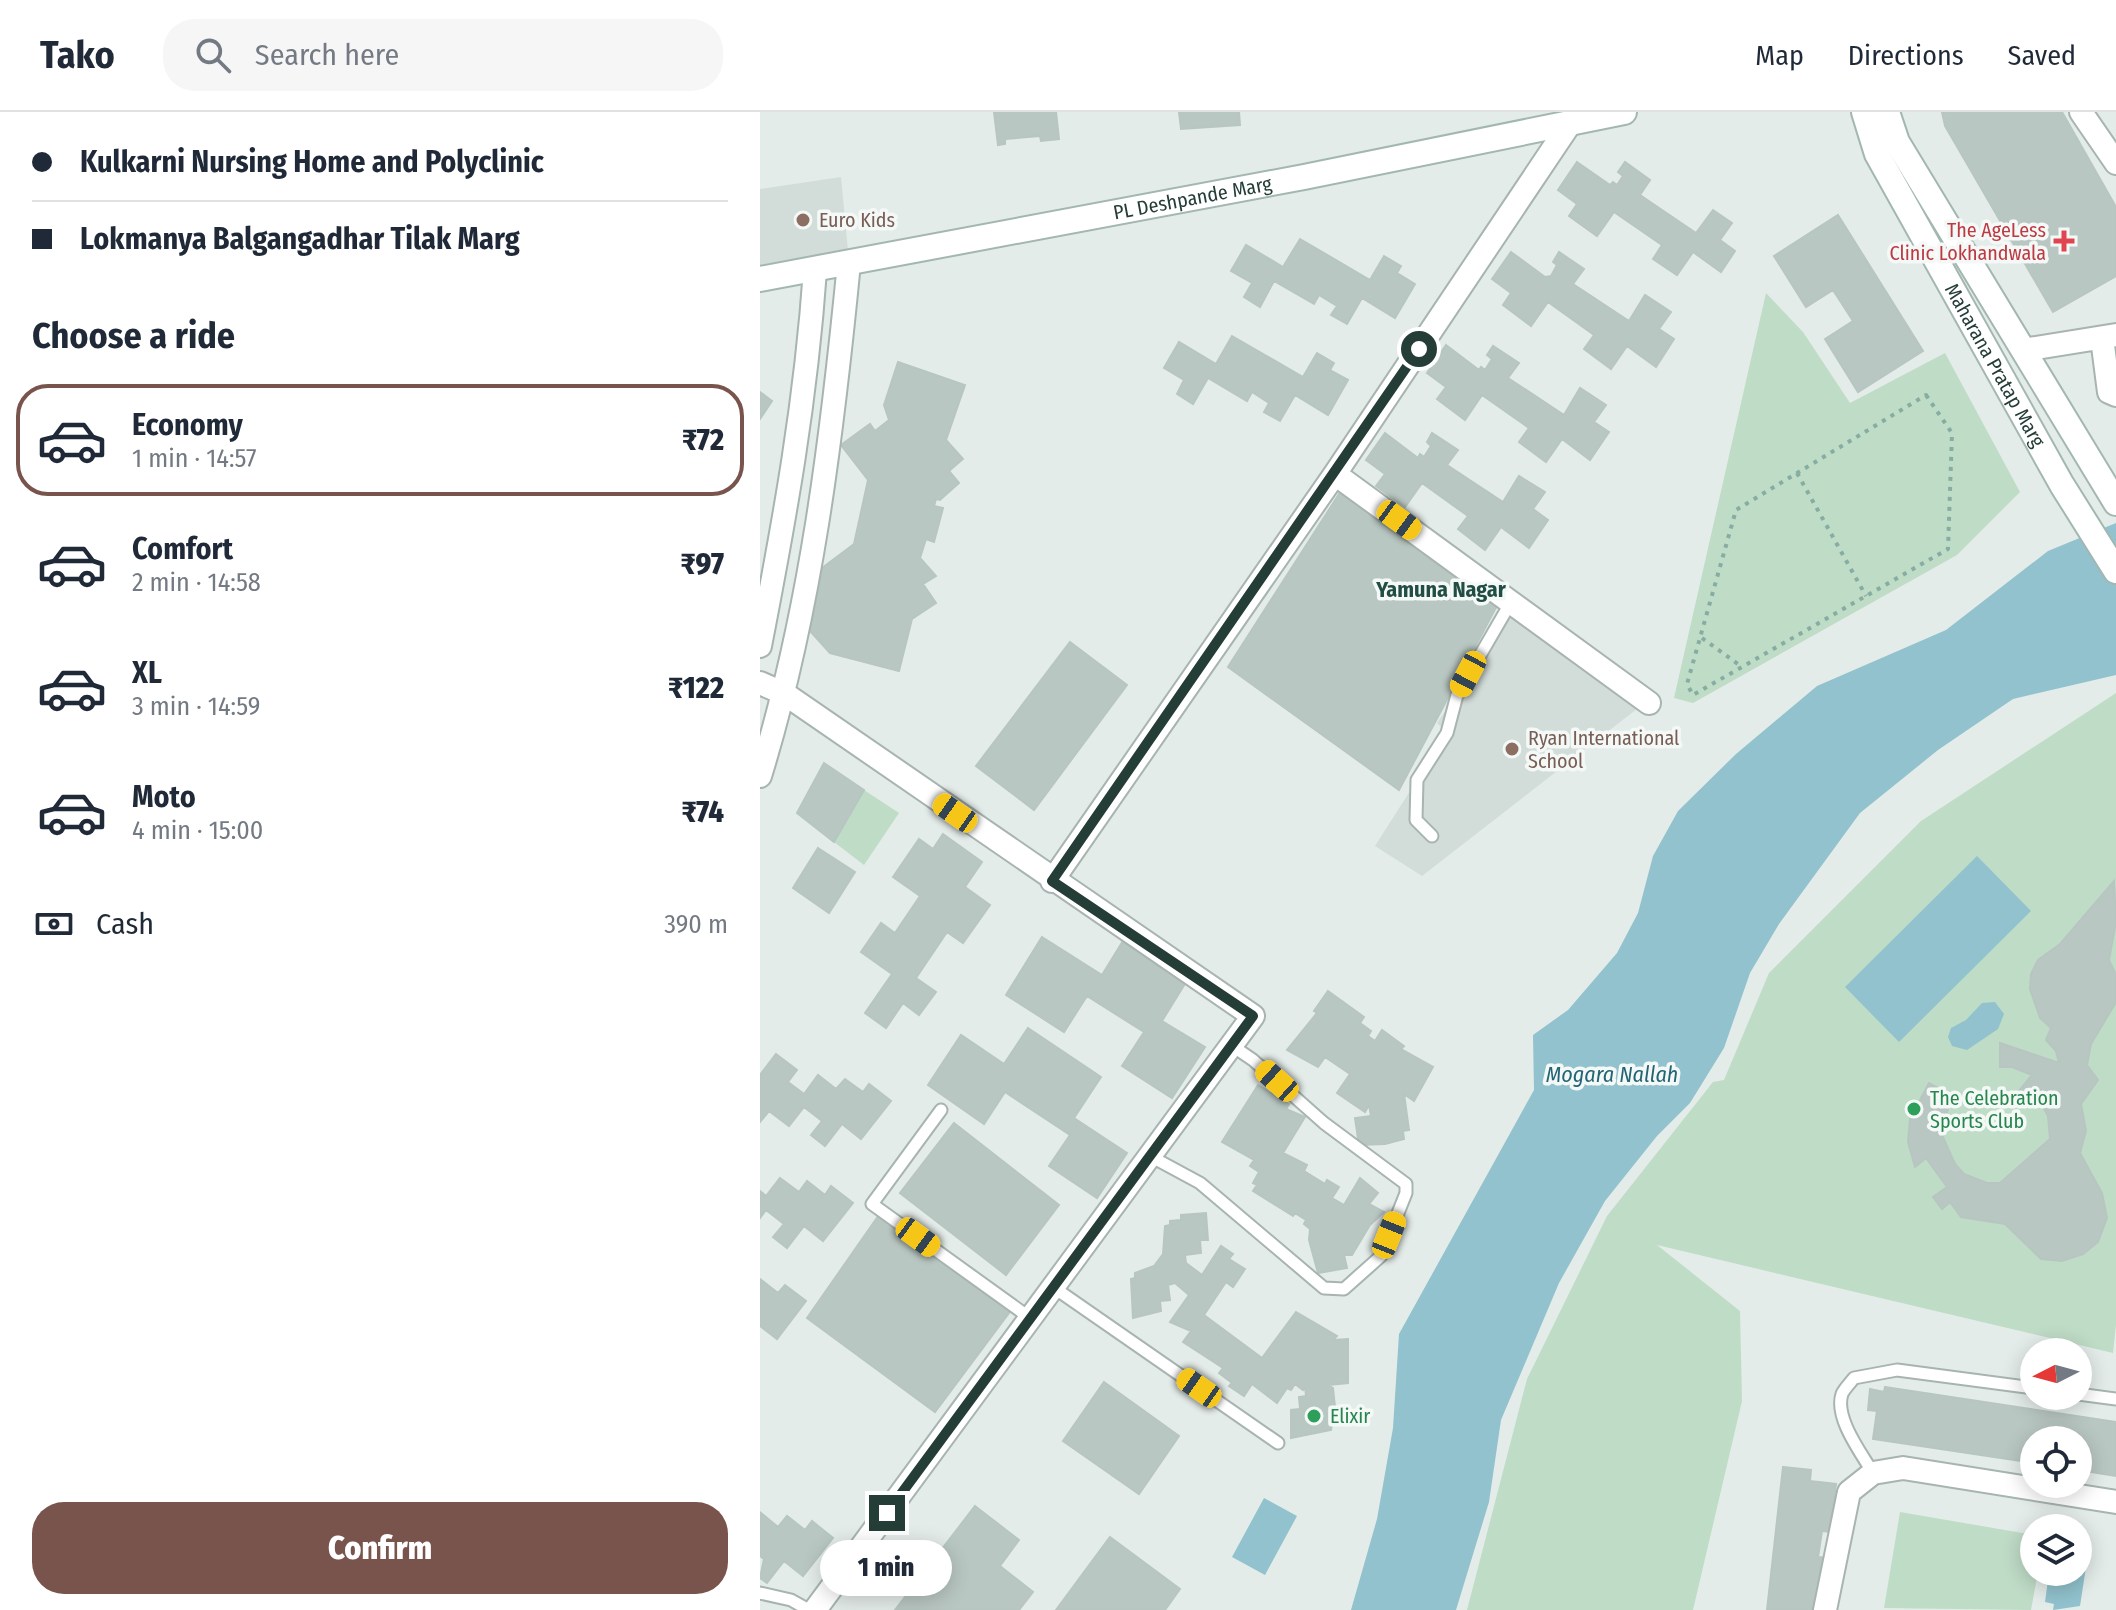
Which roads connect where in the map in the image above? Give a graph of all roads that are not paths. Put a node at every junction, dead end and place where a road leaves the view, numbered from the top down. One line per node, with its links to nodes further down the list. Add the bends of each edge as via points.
1 (1624, 112): 5 (main road, PL Deshpande Marg)
2 (1864, 112): 15 (main road, Maharana Pratap Marg, via 1877,154 2062,485)
3 (1887, 112): 11 (main road, Maharana Pratap Marg, via 1897,142)
4 (2081, 112): 6 (street)
5 (1569, 125): 7 (main road, PL Deshpande Marg); 13 (street)
6 (2116, 163)
7 (849, 263): 8 (main road, PL Deshpande Marg); 19 (street, via 830,454)
8 (815, 270): 9 (main road, PL Deshpande Marg); 17 (street, via 808,377)
9 (760, 279)
10 (2109, 336): 11 (street); 12 (street, via 2109,392)
11 (2023, 350): 14 (main road, Maharana Pratap Marg)
12 (2116, 395)
13 (1335, 474): 16 (street); 23 (street)
14 (2116, 503)
15 (2116, 571)
16 (1511, 602): 20 (street); 22 (lane, via 1457,695 1447,733 1417,780 1416,820)
17 (760, 646)
18 (760, 683): 19 (street)
19 (785, 694): 21 (street); 23 (street)
20 (1649, 703)
21 (760, 776)
22 (1432, 836)
23 (1052, 881): 24 (street, via 1253,1016)
24 (1231, 1045): 26 (street); 26 (lane, via 1406,1184 1381,1256 1344,1289 1324,1288 1200,1183)
25 (941, 1110): 28 (lane, via 872,1204)
26 (1150, 1156): 27 (street)
27 (1053, 1287): 28 (street); 32 (lane)
28 (1030, 1318): 37 (street)
29 (2020, 1386): 33 (lane, via 1897,1370 1854,1378 1842,1394 1842,1408)
30 (2092, 1396): 31 (lane)
31 (2116, 1399)
32 (1278, 1443)
33 (1873, 1473): 34 (street, via 1903,1468); 38 (street, via 1849,1492)
34 (2116, 1502)
35 (760, 1593): 36 (lane)
36 (809, 1610)
37 (815, 1610)
38 (1825, 1610)

